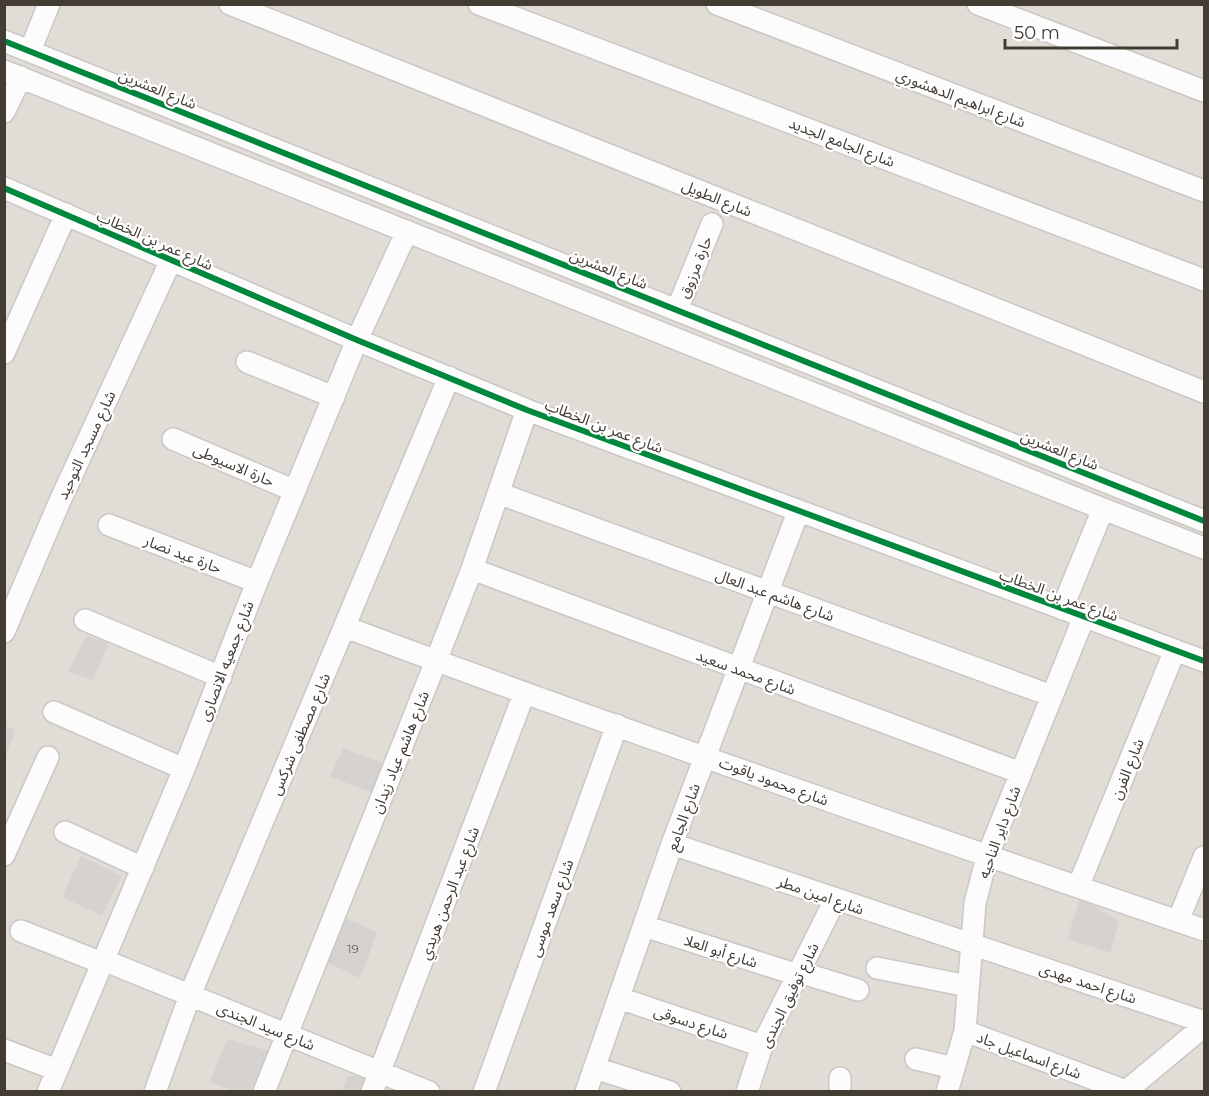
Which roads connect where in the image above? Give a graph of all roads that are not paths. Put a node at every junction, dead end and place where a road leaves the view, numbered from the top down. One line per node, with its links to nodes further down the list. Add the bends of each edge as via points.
1 (49, 4): 7 (street)
2 (230, 4): 23 (street, شارع الطويل)
3 (479, 4): 17 (street, شارع الجامع الجديد)
4 (717, 4): 11 (street, شارع ابراهيم الدهشوري)
5 (978, 4): 9 (street)
6 (4, 41): 7 (street, شارع العشرين)
7 (30, 51): 18 (street, شارع العشرين)
8 (13, 74): 10 (street); 15 (street)
9 (1204, 91)
10 (4, 112)
11 (1204, 191)
12 (6, 193): 13 (street, شارع عمر بن الخطاب)
13 (66, 214): 16 (street, شارع عمر بن الخطاب); 20 (street)
14 (712, 224): 18 (street, حارة مرزوق)
15 (407, 231): 19 (street, شارع جمعيه الانصارى); 29 (street)
16 (171, 260): 19 (street, شارع عمر بن الخطاب); 41 (street, شارع مسجد التوحيد)
17 (1204, 280)
18 (678, 310): 31 (street, شارع العشرين)
19 (357, 340): 22 (street, شارع عمر بن الخطاب); 24 (street, شارع جمعيه الانصارى)
20 (4, 353)
21 (247, 362): 24 (street)
22 (449, 377): 25 (street, شارع عمر بن الخطاب); 40 (street, شارع مصطفى شركس)
23 (1204, 392)
24 (334, 398): 27 (street, شارع جمعيه الانصارى)
25 (527, 410): 28 (street, شارع هاشم عياد زيدان); 30 (street, شارع عمر بن الخطاب)
26 (173, 439): 27 (street, حارة الاسيوطى)
27 (295, 490): 35 (street, شارع جمعيه الانصارى)
28 (498, 493): 34 (street, شارع هاشم عياد زيدان); 36 (street, شارع هاشم عبد العال)
29 (1103, 509): 33 (street); 37 (street)
30 (798, 512): 36 (street, شارع الجامع); 37 (street, شارع عمر بن الخطاب)
31 (1204, 521)
32 (109, 525): 35 (street, حارة عيد نصار)
33 (1204, 548)
34 (472, 569): 43 (street, شارع هاشم عياد زيدان); 45 (street, شارع محمد سعيد)
35 (257, 582): 46 (street, شارع جمعيه الانصارى)
36 (767, 592): 45 (street, شارع الجامع); 48 (street, شارع هاشم عبد العال)
37 (1062, 609): 38 (street, شارع عمر بن الخطاب)
38 (1084, 617): 42 (street, شارع عمر بن الخطاب); 48 (street, شارع داير الناحيه)
39 (85, 620): 46 (street)
40 (345, 627): 43 (street, شارع محمود ياقوت); 73 (street, شارع مصطفى شركس)
41 (4, 632)
42 (1175, 650): 44 (street, شارع عمر بن الخطاب); 61 (street, شارع الفرن)
43 (436, 661): 47 (street, شارع محمود ياقوت); 77 (street, شارع هاشم عياد زيدان)
44 (1204, 661)
45 (738, 669): 51 (street, شارع الجامع); 54 (street, شارع محمد سعيد)
46 (220, 677): 53 (street, شارع جمعيه الانصارى)
47 (524, 694): 50 (street, شارع محمود ياقوت); 84 (street, شارع عبد الرحمن هريدي)
48 (1052, 696): 54 (street, شارع داير الناحيه)
49 (54, 712): 53 (street)
50 (617, 725): 51 (street, شارع محمود ياقوت); 91 (street, شارع سعد موسى)
51 (705, 756): 56 (street, شارع الجامع); 58 (street, شارع محمود ياقوت)
52 (48, 757): 57 (street)
53 (184, 769): 60 (street, شارع جمعيه الانصارى)
54 (1021, 772): 58 (street, شارع داير الناحيه)
55 (65, 832): 60 (street)
56 (672, 844): 62 (street, شارع امين مطر); 64 (street, شارع الجامع)
57 (4, 855)
58 (987, 856): 61 (street, شارع محمود ياقوت); 67 (street, شارع داير الناحيه)
59 (1204, 857): 63 (street)
60 (143, 868): 68 (street, شارع جمعيه الانصارى)
61 (1078, 887): 63 (street, شارع محمود ياقوت)
62 (835, 900): 67 (street, شارع امين مطر); 70 (street, شارع توفيق الجندى)
63 (1178, 921): 65 (street, شارع محمود ياقوت)
64 (644, 926): 70 (street, شارع أبو العلا); 74 (street, شارع الجامع)
65 (1204, 930)
66 (21, 931): 68 (street, شارع سيد الجندى)
67 (970, 944): 71 (street, شارع داير الناحيه); 75 (street, شارع احمد مهدى)
68 (103, 962): 73 (street, شارع سيد الجندى); 83 (street, شارع جمعيه الانصارى)
69 (877, 968): 71 (street)
70 (798, 974): 72 (street, شارع أبو العلا); 78 (street, شارع توفيق الجندى)
71 (968, 986): 76 (street, شارع داير الناحيه)
72 (858, 990)
73 (190, 995): 77 (street, شارع سيد الجندى); 87 (street, شارع مصطفى شركس)
74 (619, 998): 78 (street, شارع دسوقى); 81 (street, شارع الجامع)
75 (1204, 1024): 85 (street)
76 (965, 1031): 82 (street, شارع داير الناحيه); 85 (street, شارع اسماعيل جاد)
77 (287, 1035): 84 (street, شارع سيد الجندى); 88 (street, شارع هاشم عياد زيدان)
78 (762, 1046): 94 (street, شارع توفيق الجندى)
79 (4, 1050): 83 (street)
80 (916, 1059): 82 (street)
81 (595, 1068): 92 (street, شارع الجامع); 93 (street)
82 (954, 1068): 95 (street, شارع داير الناحيه)
83 (57, 1070): 86 (street, شارع جمعيه الانصارى)
84 (381, 1071): 89 (street, شارع عبد الرحمن هريدي); 90 (street, شارع سيد الجندى)
85 (1126, 1091)
86 (48, 1092)
87 (155, 1092)
88 (264, 1092)
89 (372, 1092)
90 (429, 1092)
91 (484, 1092)
92 (586, 1092)
93 (670, 1092)
94 (747, 1092)
95 (947, 1092)

